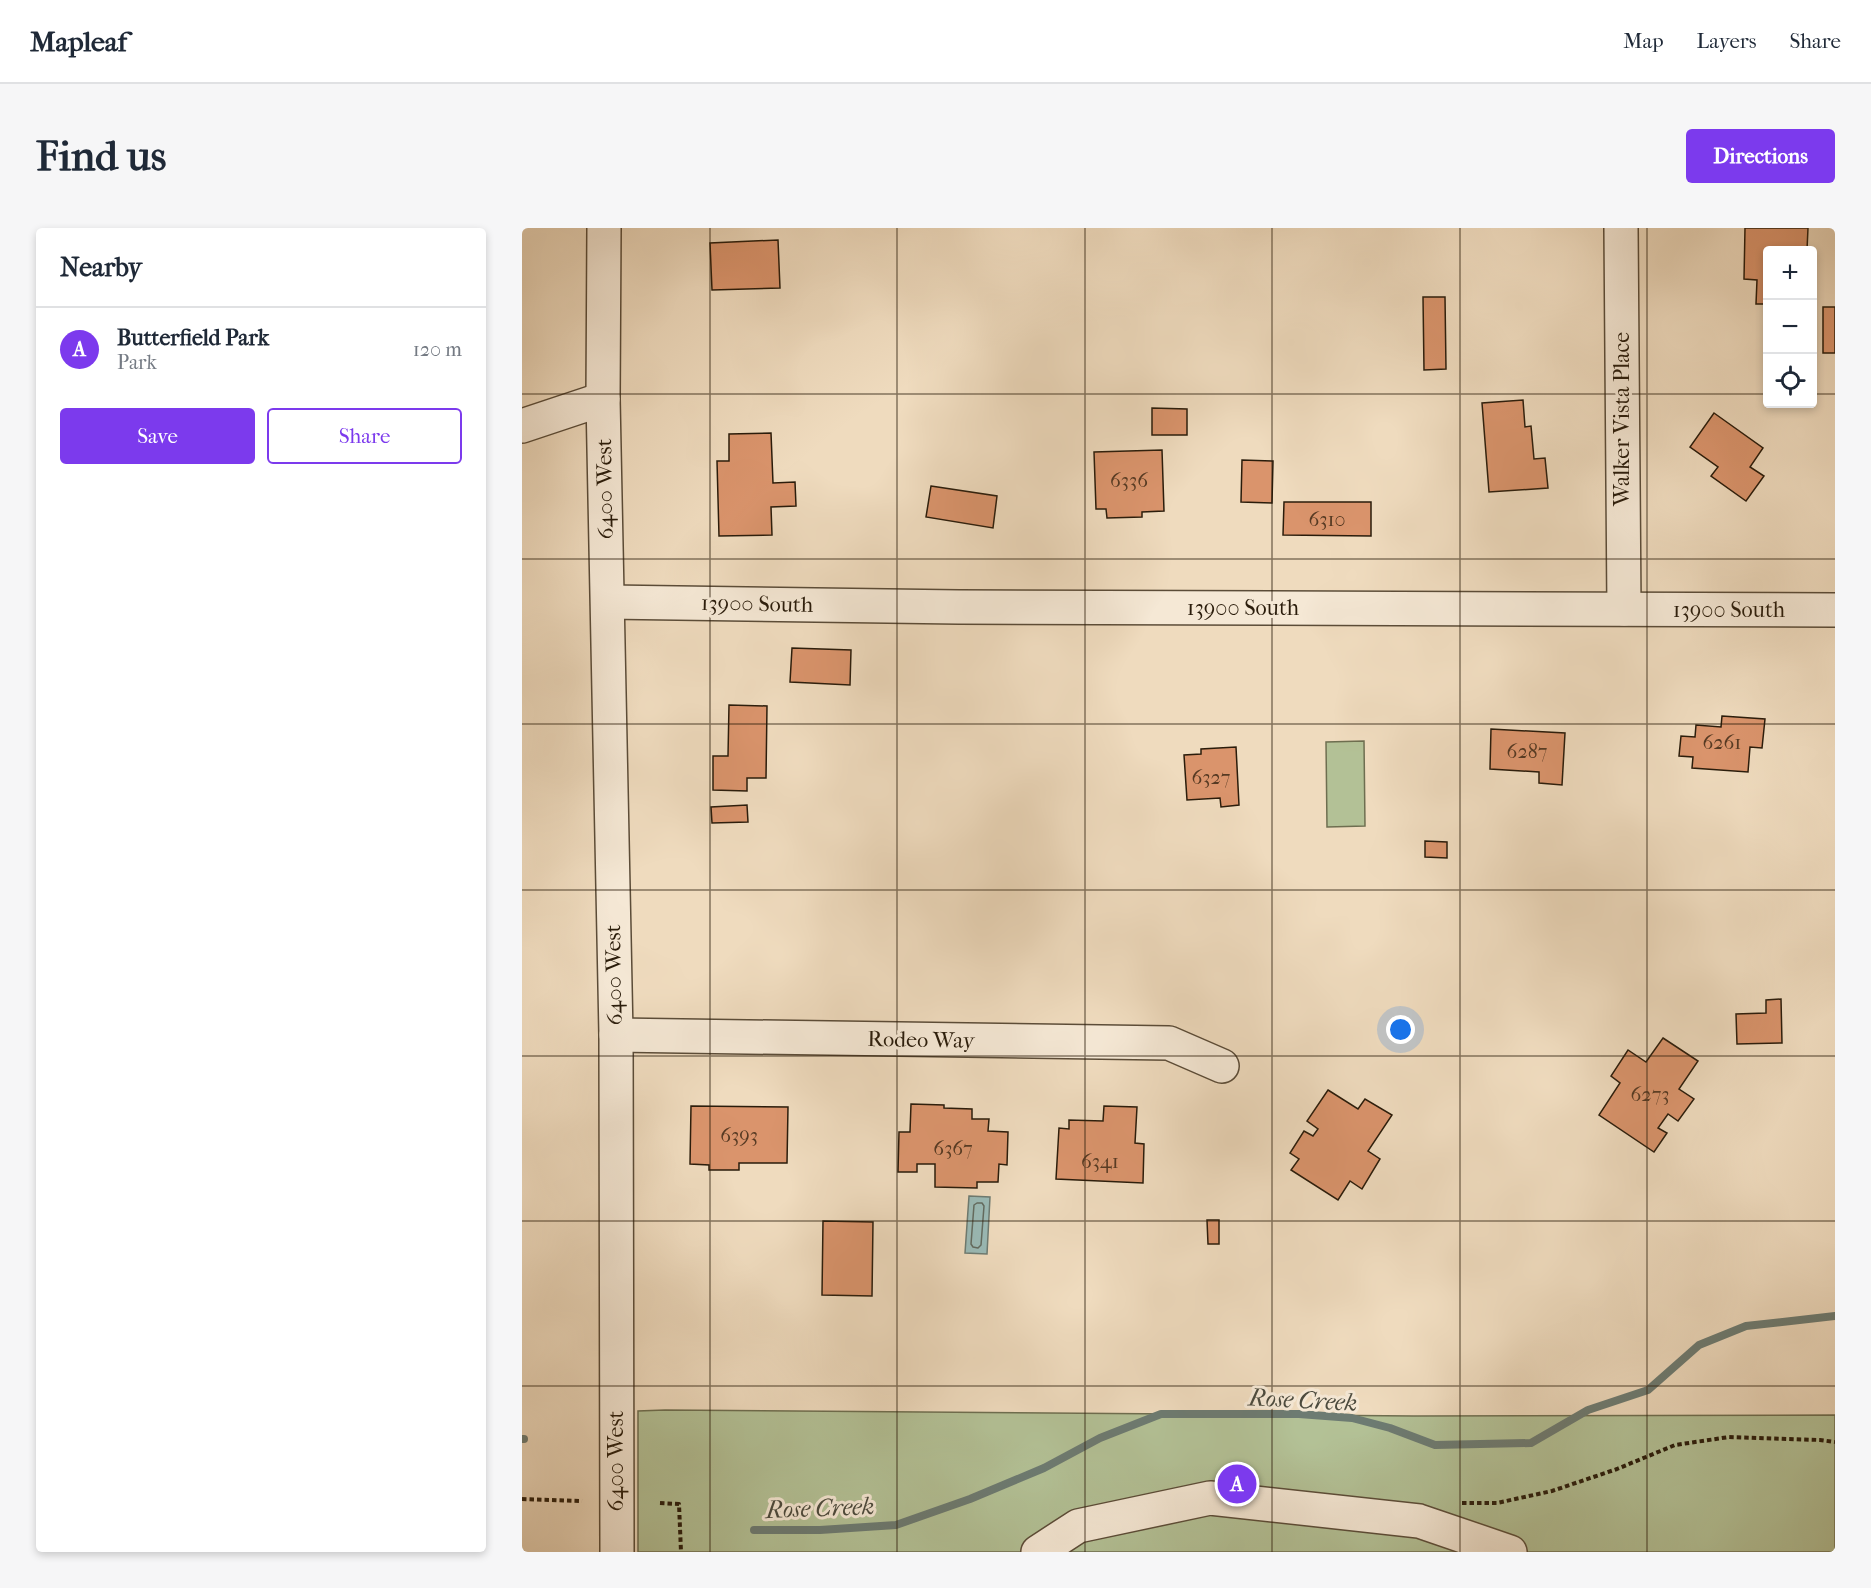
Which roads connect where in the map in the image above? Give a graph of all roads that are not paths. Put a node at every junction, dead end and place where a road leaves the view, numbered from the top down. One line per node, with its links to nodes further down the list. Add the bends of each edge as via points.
1 (604, 228): 3 (street, 6400 West)
2 (1621, 228): 6 (street, Walker Vista Place)
3 (603, 399): 4 (street); 5 (street, 6400 West)
4 (522, 426)
5 (608, 602): 6 (street, 13900 South); 8 (street, 6400 West)
6 (1623, 609): 7 (street, 13900 South)
7 (1835, 610)
8 (616, 1035): 9 (street, Rodeo Way, via 1169,1043); 10 (street, 6400 West)
9 (1222, 1066)
10 (617, 1552)
11 (1038, 1552): 12 (street, via 1078,1526 1210,1498 1419,1521)
12 (1510, 1552)

